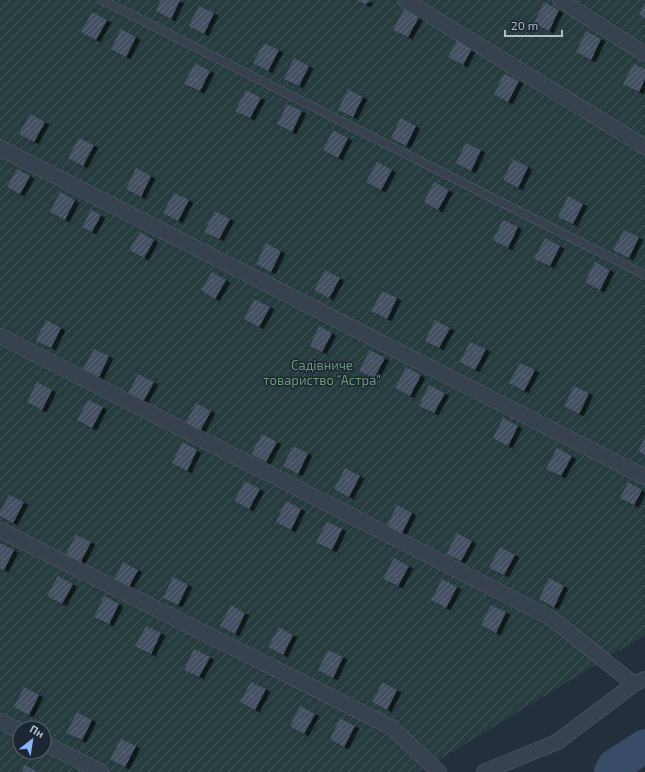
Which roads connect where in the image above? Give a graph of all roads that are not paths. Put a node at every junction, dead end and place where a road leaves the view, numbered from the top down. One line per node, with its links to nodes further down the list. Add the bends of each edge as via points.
1 (102, 0): 7 (lane)
2 (405, 0): 5 (street)
3 (560, 0): 4 (street)
4 (645, 54)
5 (645, 147)
6 (0, 148): 9 (street)
7 (645, 275)
8 (0, 336): 11 (street, via 551,618)
9 (645, 477)
10 (0, 530): 16 (street, via 391,727)
11 (640, 681): 17 (street, via 557,742)
12 (0, 721): 13 (street)
13 (12, 727)
14 (52, 747): 15 (street)
15 (101, 772)
16 (439, 772)
17 (484, 772)

